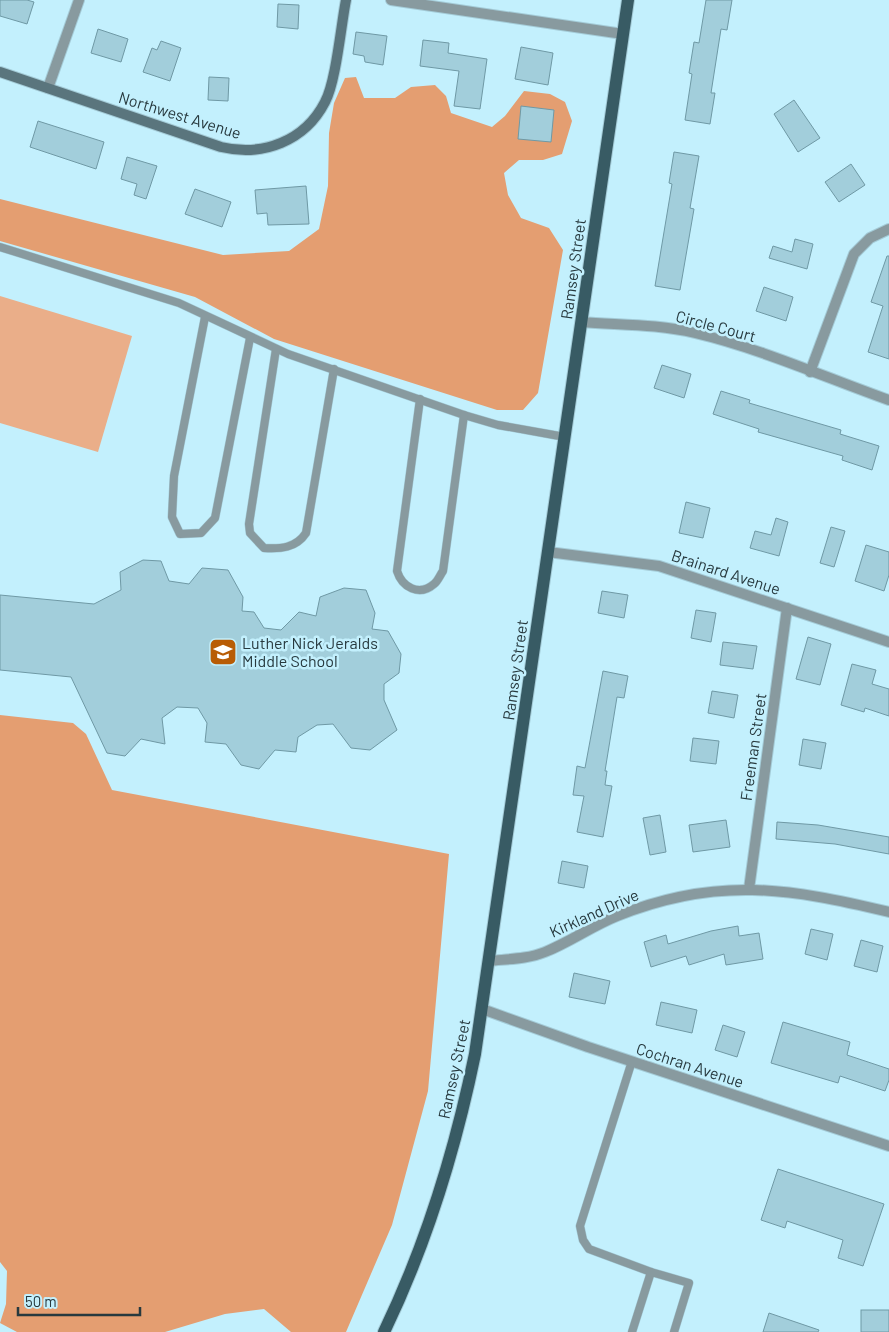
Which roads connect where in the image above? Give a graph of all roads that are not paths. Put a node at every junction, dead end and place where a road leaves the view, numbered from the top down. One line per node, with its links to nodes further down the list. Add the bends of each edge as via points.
1 (79, 0): 7 (street)
2 (346, 0): 7 (street, Northwest Avenue, via 326,101 305,128 277,146 255,150 221,147)
3 (390, 0): 5 (street)
4 (628, 0): 5 (main road, Ramsey Street)
5 (623, 34): 11 (main road, Ramsey Street)
6 (0, 72): 7 (street, Northwest Avenue)
7 (48, 88)
8 (889, 229): 15 (street, via 870,238 854,254)
9 (0, 247): 10 (lane, via 144,290)
10 (206, 317): 12 (lane); 12 (lane, via 174,476 172,517 180,534 201,533 215,518)
11 (582, 322): 15 (street, Circle Court, via 694,332); 19 (main road, Ramsey Street)
12 (250, 338): 13 (lane)
13 (276, 349): 14 (lane); 14 (lane, via 249,524 250,533 264,548 287,547 300,542 306,533)
14 (334, 369): 16 (lane)
15 (810, 372): 17 (street, Circle Court)
16 (420, 399): 18 (lane); 18 (lane, via 396,571 400,581 410,588 424,590 435,584 443,571)
17 (889, 400)
18 (464, 416): 19 (lane)
19 (565, 437): 20 (main road, Ramsey Street)
20 (548, 552): 21 (street, Brainard Avenue, via 659,566); 25 (main road, Ramsey Street)
21 (787, 608): 22 (street, Brainard Avenue); 23 (street, Freeman Street)
22 (889, 642)
23 (749, 889): 24 (street, Kirkland Drive, via 818,896); 25 (street, Kirkland Drive, via 681,896 648,905 616,916 545,952 526,958)
24 (889, 912)
25 (489, 961): 26 (main road, Ramsey Street)
26 (482, 1009): 27 (street, Cochran Avenue); 30 (main road, Ramsey Street, via 466,1100 438,1200)
27 (632, 1062): 28 (street, Cochran Avenue); 29 (lane, via 580,1226 589,1249)
28 (889, 1146)
29 (652, 1272): 31 (lane); 32 (lane, via 689,1284)
30 (384, 1332)
31 (632, 1332)
32 (674, 1332)

